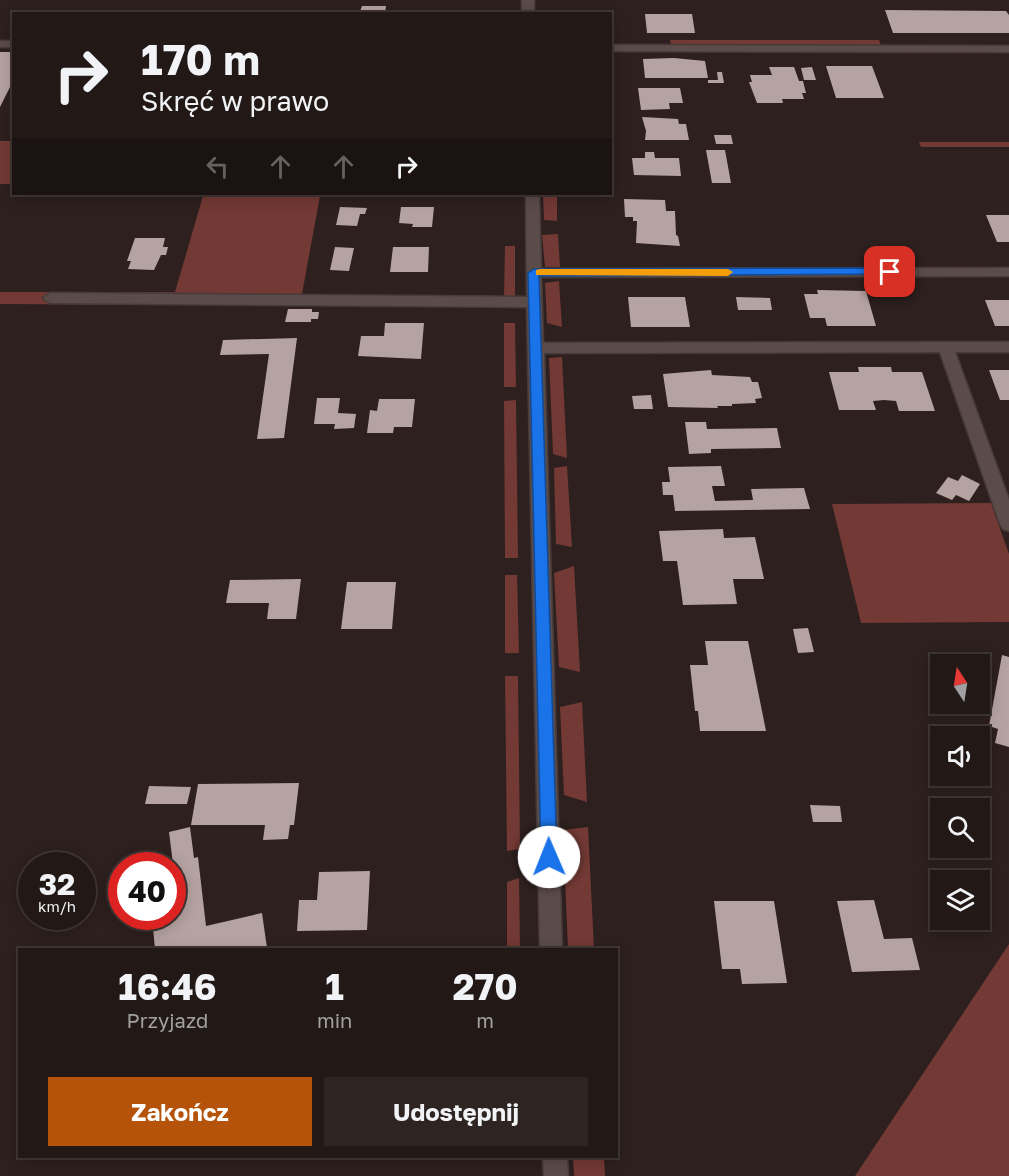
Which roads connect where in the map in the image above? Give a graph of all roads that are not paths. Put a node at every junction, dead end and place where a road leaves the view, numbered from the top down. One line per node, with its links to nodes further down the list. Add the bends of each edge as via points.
1 (612, 48): 2 (street)
2 (1009, 49)
3 (532, 195): 5 (street)
4 (1009, 272): 5 (street)
5 (534, 273): 7 (street)
6 (50, 298): 7 (street)
7 (535, 302): 10 (street)
8 (946, 347): 9 (street); 10 (street); 11 (street)
9 (1009, 347)
10 (537, 348): 12 (street)
11 (1009, 524)
12 (551, 948)
13 (555, 1158): 14 (street)
14 (556, 1176)

